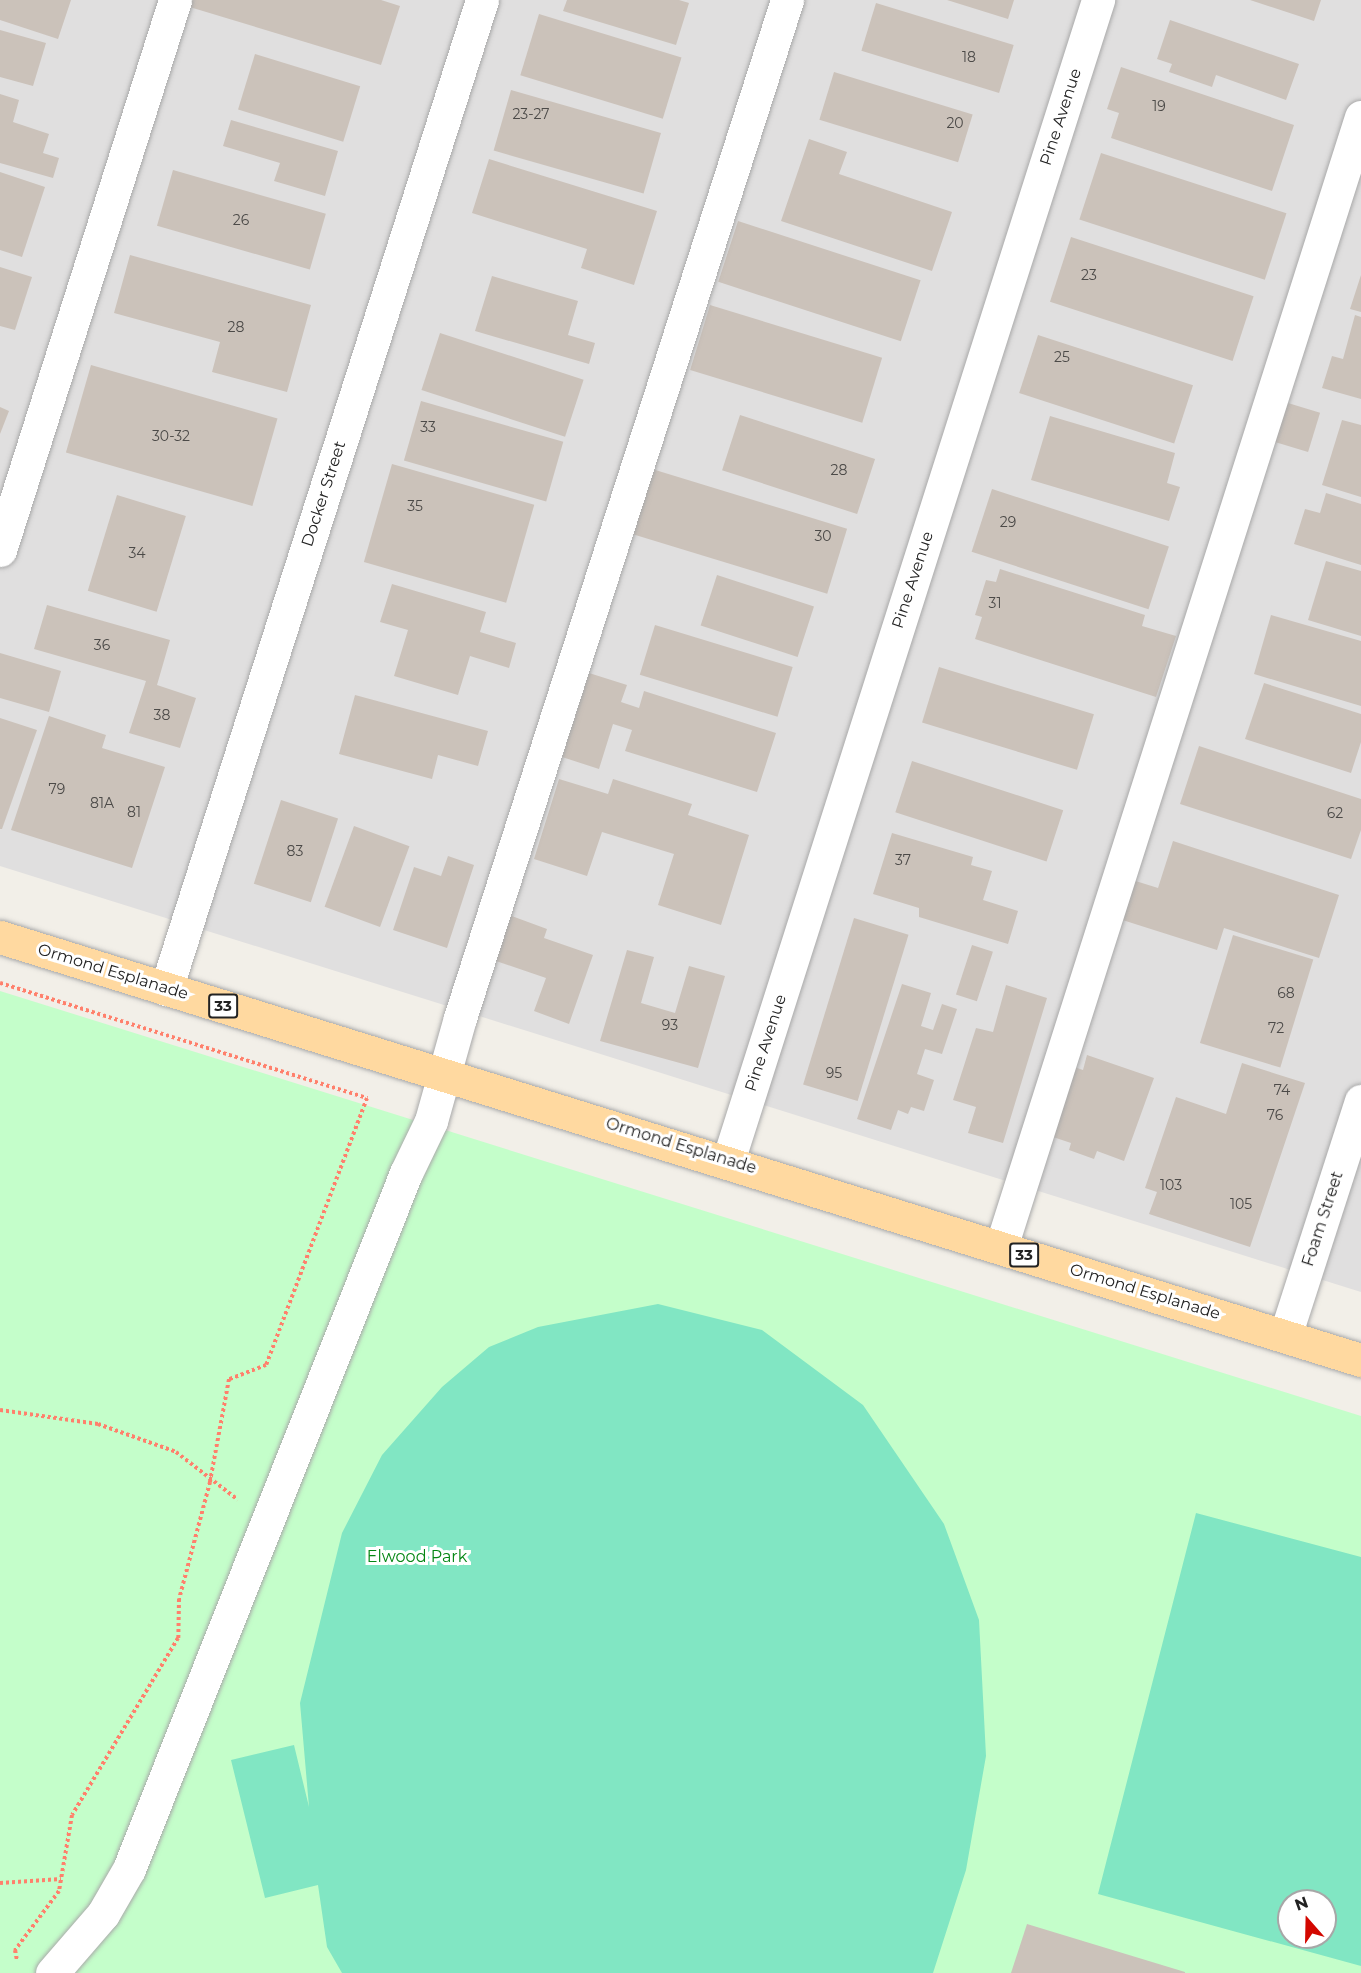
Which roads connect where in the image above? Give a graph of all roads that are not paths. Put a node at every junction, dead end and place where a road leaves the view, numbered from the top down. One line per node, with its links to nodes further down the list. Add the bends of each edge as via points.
1 (175, 0): 6 (street)
2 (482, 0): 8 (street, Docker Street)
3 (786, 0): 9 (street, via 464,1007)
4 (1098, 0): 11 (street, Pine Avenue)
5 (1361, 117): 12 (street)
6 (0, 550)
7 (0, 938): 8 (main road, Ormond Esplanade / 33)
8 (166, 989): 9 (main road, Ormond Esplanade / 33)
9 (446, 1074): 11 (main road, Ormond Esplanade / 33); 15 (street, via 431,1120 402,1182 121,1886 103,1914)
10 (1361, 1101): 13 (street, Foam Street)
11 (728, 1161): 12 (main road, Ormond Esplanade / 33)
12 (1001, 1247): 13 (main road, Ormond Esplanade / 33)
13 (1285, 1336): 14 (main road, Ormond Esplanade / 33)
14 (1361, 1360)
15 (52, 1973)

